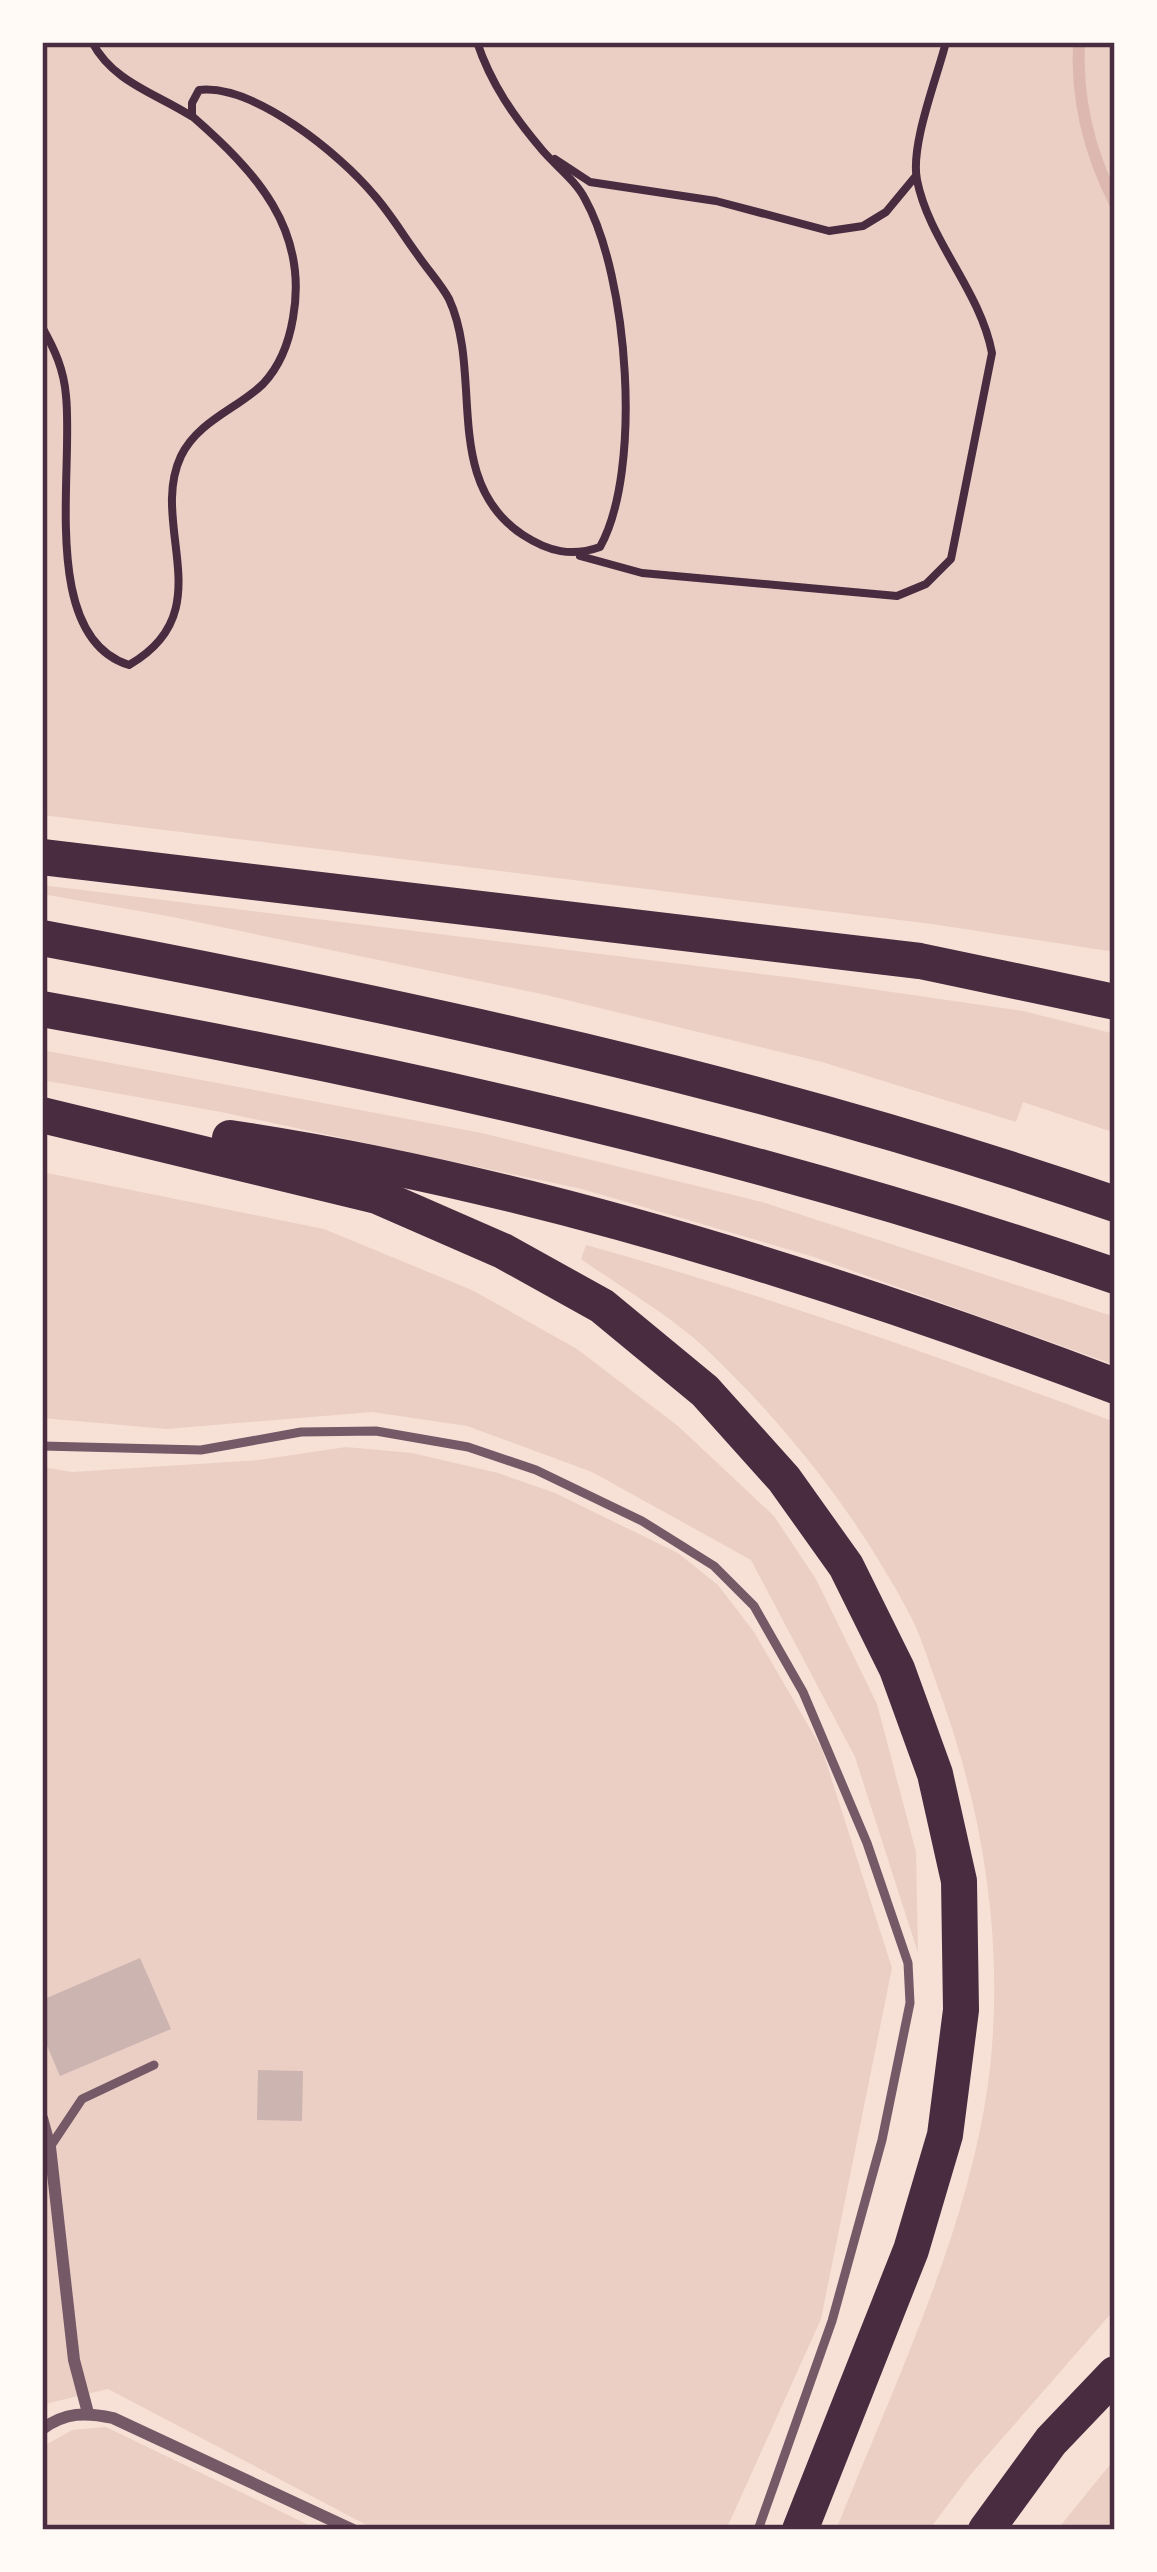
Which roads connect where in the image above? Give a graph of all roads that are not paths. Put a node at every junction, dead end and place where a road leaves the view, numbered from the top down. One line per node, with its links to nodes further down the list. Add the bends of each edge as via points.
1 (42, 857): 3 (highway)
2 (42, 938): 8 (highway, via 629,1060)
3 (920, 961): 4 (highway); 5 (highway)
4 (1115, 983)
5 (1115, 1002)
6 (42, 1009): 9 (highway, via 613,1126 841,1187)
7 (42, 1112): 10 (highway, via 293,1147 550,1206 927,1318); 20 (highway, via 377,1196 602,1306 705,1391 784,1479 845,1566 897,1669 935,1774 959,1881 961,2010 945,2135 918,2227)
8 (1115, 1204)
9 (1115, 1276)
10 (1115, 1386)
11 (42, 1446): 19 (lane, via 201,1450 301,1432 376,1431 468,1448 642,1520 714,1566 754,1606 803,1692 867,1843 908,1963 910,2003 832,2321)
12 (154, 2065): 14 (lane, via 82,2098)
13 (42, 2118): 14 (street)
14 (50, 2146): 16 (street, via 74,2360)
15 (1115, 2374): 21 (highway, via 1051,2441)
16 (88, 2413): 17 (street); 18 (street, via 147,2432)
17 (42, 2429)
18 (353, 2530)
19 (758, 2530)
20 (800, 2530)
21 (986, 2530)

